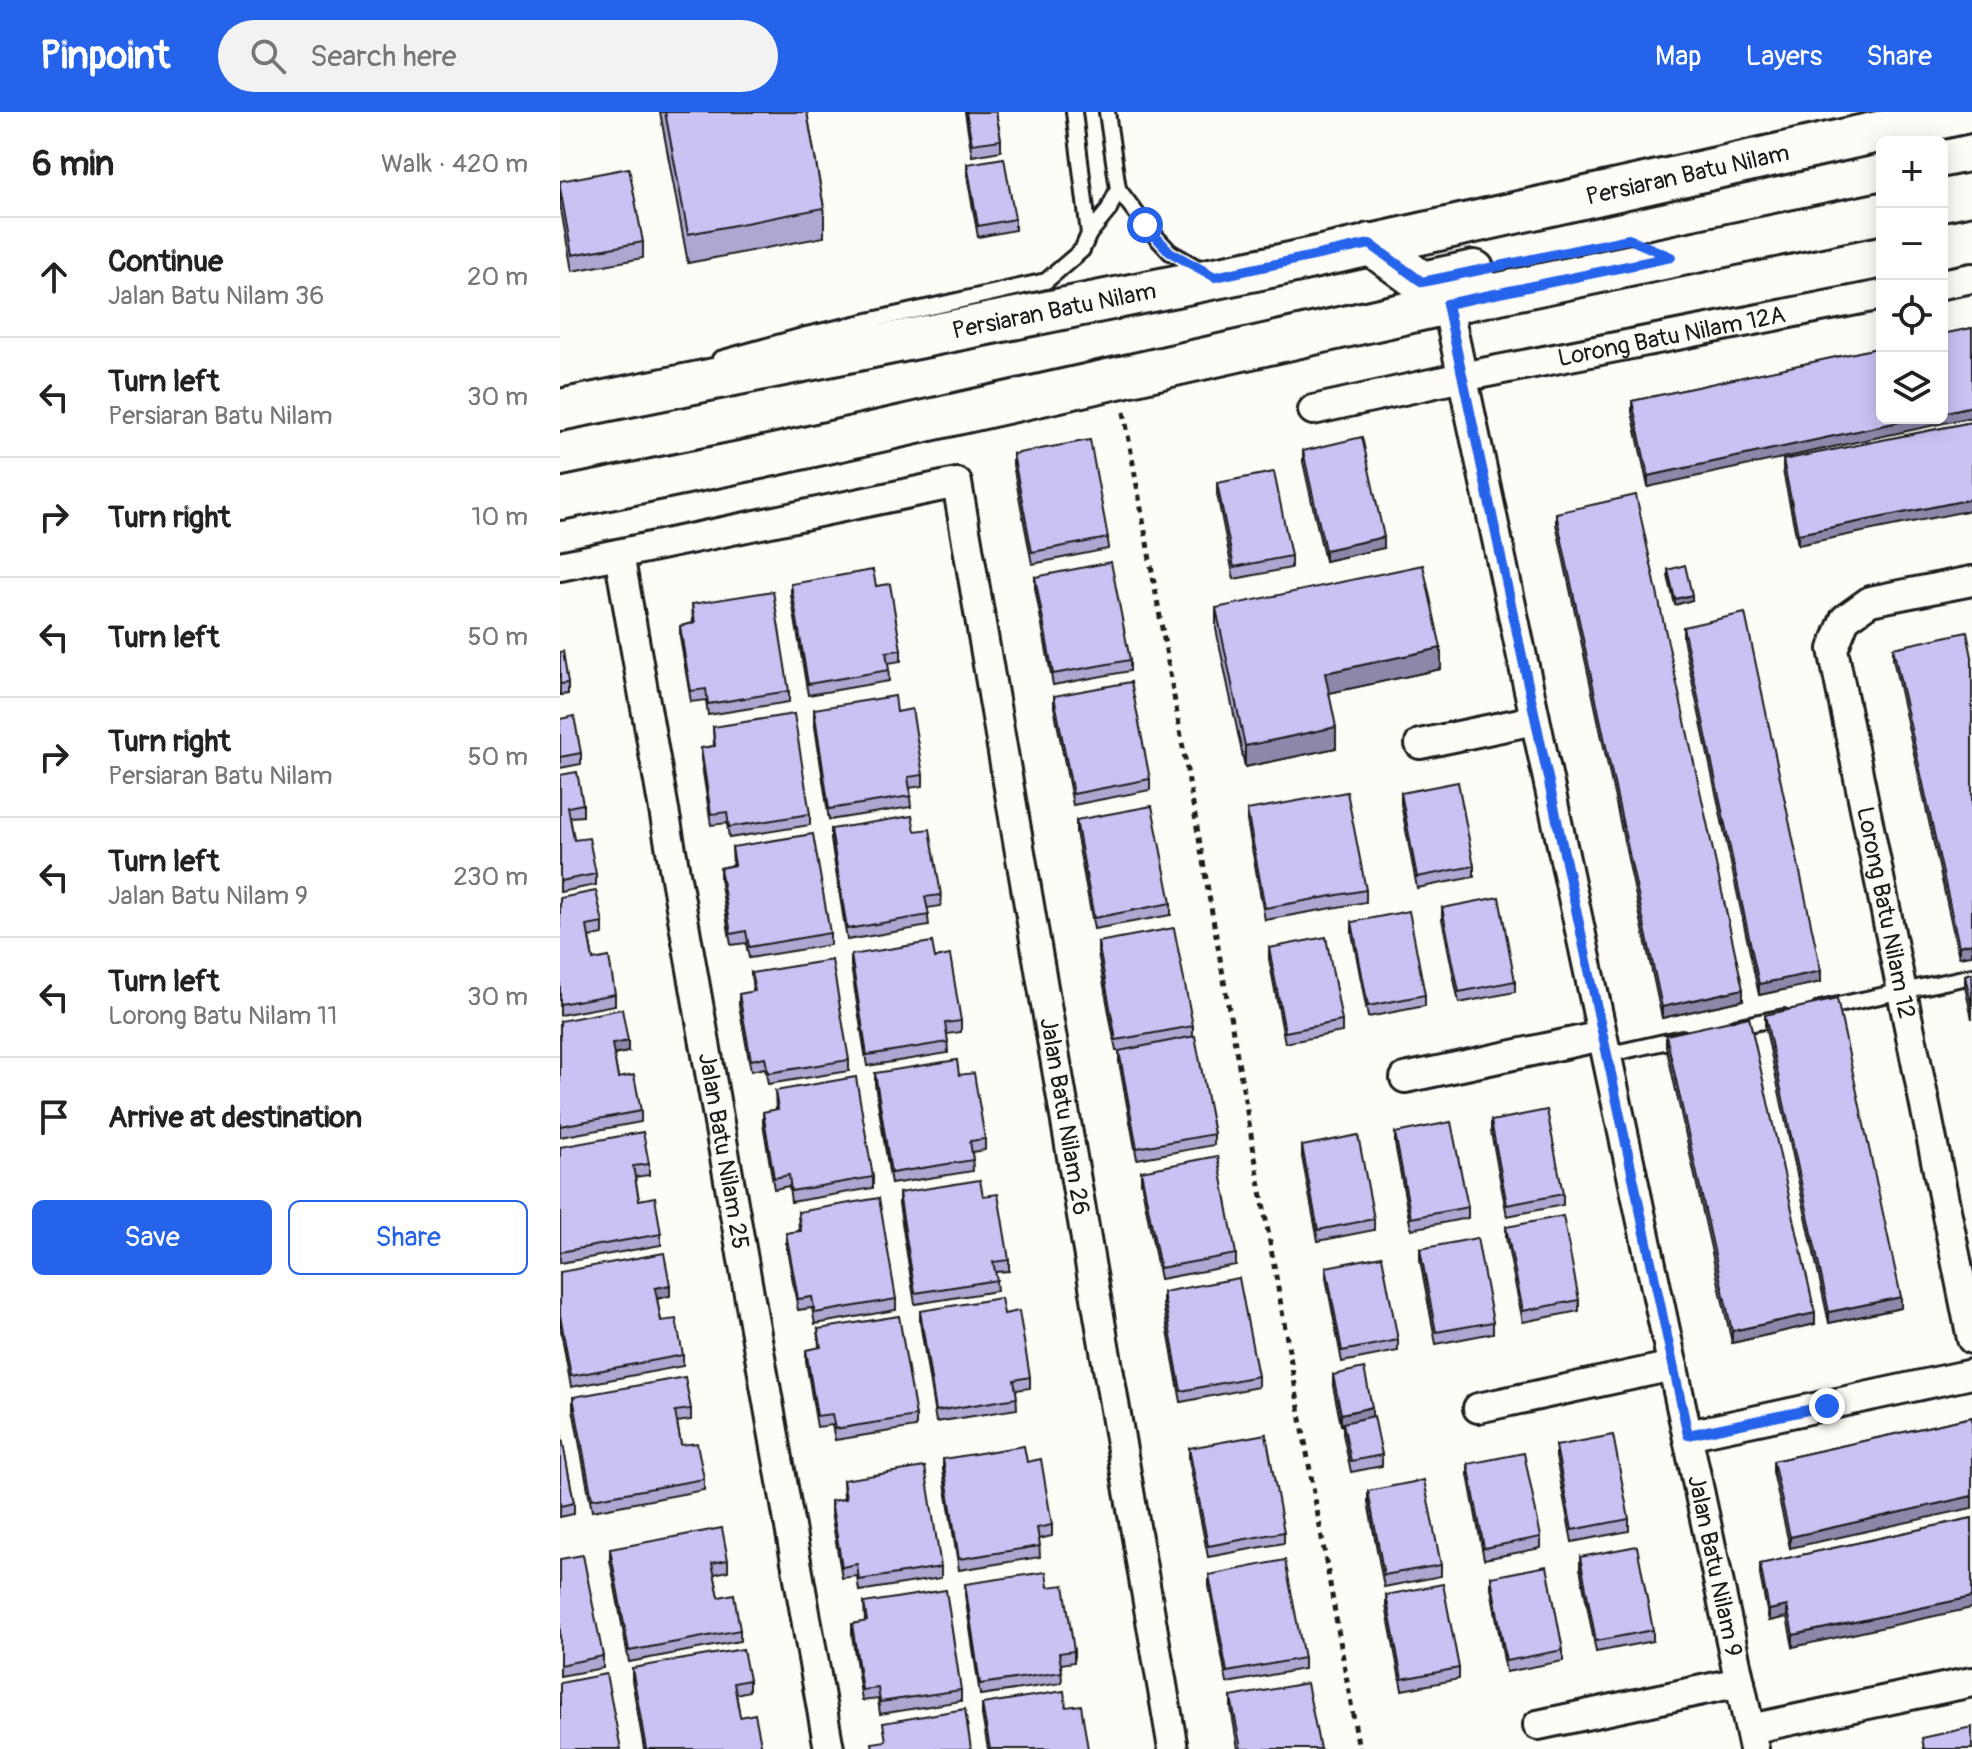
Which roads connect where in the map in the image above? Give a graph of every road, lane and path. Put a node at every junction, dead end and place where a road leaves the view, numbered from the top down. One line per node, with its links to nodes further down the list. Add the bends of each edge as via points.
1 (1074, 112): 8 (lane)
2 (1107, 112): 4 (lane)
3 (1964, 121): 9 (main road, Persiaran Batu Nilam)
4 (1118, 189): 8 (lane); 11 (lane, via 1170,252)
5 (1972, 194): 6 (main road)
6 (1948, 199)
7 (1876, 214): 10 (main road)
8 (1089, 234): 17 (lane, via 1082,250 1046,281 724,357)
9 (1370, 244): 10 (main road, via 1422,282 1629,239); 11 (main road, Persiaran Batu Nilam)
10 (1671, 257): 15 (main road)
11 (1215, 277): 17 (main road, Persiaran Batu Nilam)
12 (1972, 278): 13 (street)
13 (1948, 283)
14 (1876, 296): 16 (street, Lorong Batu Nilam 12A)
15 (1447, 304): 16 (street, Jalan Batu Nilam 9); 21 (main road)
16 (1462, 377): 20 (street, Lorong Batu Nilam 12A); 25 (street, Jalan Batu Nilam 9)
17 (684, 385): 19 (main road, Persiaran Batu Nilam)
18 (1122, 403): 44 (path)
19 (560, 410)
20 (1313, 410)
21 (560, 499)
22 (619, 554): 23 (street); 42 (street, Jalan Batu Nilam 25); 43 (street, Jalan Batu Nilam 26, via 957,483)
23 (560, 566)
24 (1972, 581): 28 (street, Lorong Batu Nilam 12, via 1870,601 1845,619 1833,649)
25 (1535, 720): 26 (street); 31 (street, Jalan Batu Nilam 9)
26 (1420, 744)
27 (1972, 976): 28 (lane)
28 (1900, 991): 29 (lane); 33 (street, Lorong Batu Nilam 12)
29 (1720, 1030)
30 (1692, 1036): 31 (lane)
31 (1604, 1045): 32 (street); 34 (street, Jalan Batu Nilam 9)
32 (1405, 1078)
33 (1972, 1339)
34 (1673, 1366): 36 (street); 37 (street, Jalan Batu Nilam 9)
35 (1972, 1374): 37 (street)
36 (1478, 1408)
37 (1688, 1435): 38 (street, Jalan Batu Nilam 9)
38 (1740, 1682): 40 (street); 41 (street, Jalan Batu Nilam 9)
39 (1972, 1682): 41 (street)
40 (1538, 1725)
41 (1752, 1739)
42 (829, 1749)
43 (1173, 1749)
44 (1359, 1749)

